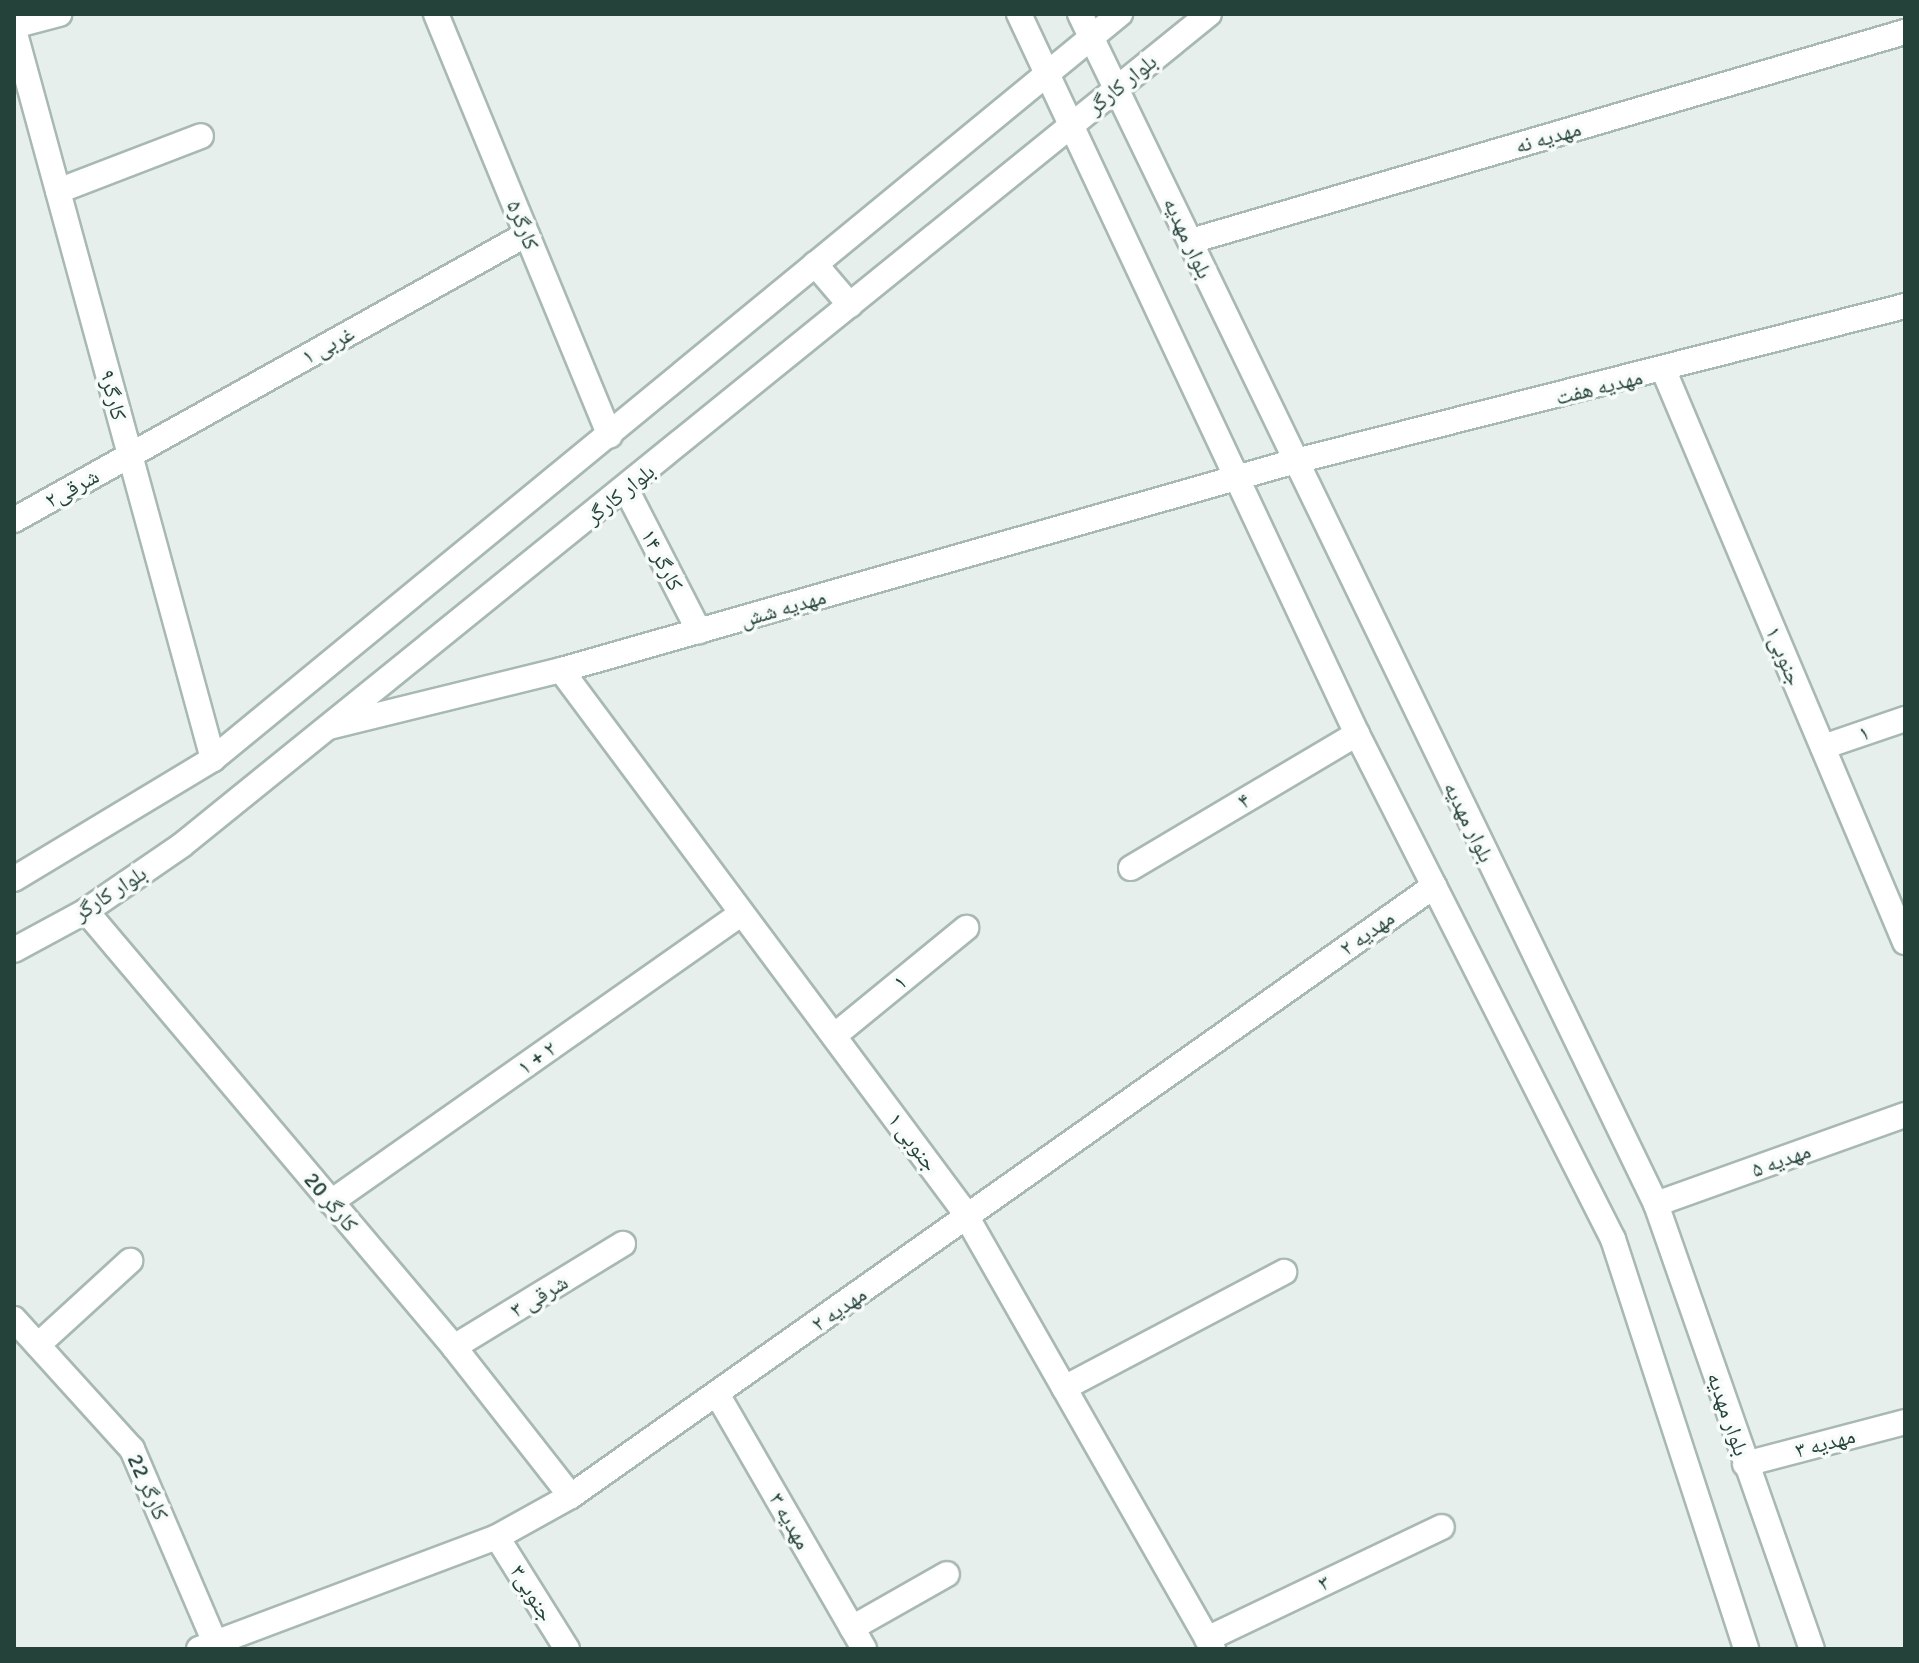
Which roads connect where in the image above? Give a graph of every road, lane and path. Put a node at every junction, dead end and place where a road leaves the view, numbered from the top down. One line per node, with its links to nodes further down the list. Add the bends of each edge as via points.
1 (59, 14): 7 (street)
2 (436, 14): 15 (street, کارگر۵)
3 (1019, 14): 10 (street)
4 (1080, 14): 9 (street, بلوار مهدیه)
5 (1120, 14): 9 (street)
6 (1209, 14): 11 (street, بلوار کارگر)
7 (14, 28): 14 (street, کارگر۹)
8 (1905, 32): 16 (street, مهدیه نه)
9 (1090, 37): 10 (street); 11 (street, بلوار مهدیه)
10 (1044, 73): 12 (street); 17 (street)
11 (1116, 89): 12 (street, بلوار کارگر); 16 (street, بلوار مهدیه)
12 (1069, 126): 18 (street, بلوار کارگر); 24 (street)
13 (201, 136): 14 (street)
14 (58, 191): 22 (street, کارگر۹)
15 (527, 234): 21 (street, کارگر۵); 22 (street, ۱ غربی)
16 (1191, 241): 23 (street, بلوار مهدیه)
17 (815, 264): 18 (street); 21 (street)
18 (850, 305): 25 (street, بلوار کارگر)
19 (1905, 306): 20 (street, مهدیه هفت)
20 (1664, 371): 23 (street, مهدیه هفت); 32 (street, جنوبی۱)
21 (610, 436): 33 (street)
22 (130, 456): 26 (street, شرقی۲); 33 (street, کارگر۹)
23 (1292, 462): 24 (street, مهدیه هفت); 45 (street, بلوار مهدیه)
24 (1235, 480): 27 (street, مهدیه شش); 31 (street)
25 (626, 489): 27 (street, کارگر ۱۴); 30 (street, بلوار کارگر)
26 (14, 520)
27 (699, 631): 28 (street, مهدیه شش)
28 (561, 670): 30 (street, مهدیه شش); 38 (street, ۱ جنوبی)
29 (1905, 719): 32 (street, ۱)
30 (329, 727): 37 (street, بلوار کارگر, via 182,845)
31 (1357, 734): 34 (street, ۴); 36 (street)
32 (1823, 747): 40 (street, جنوبی۱)
33 (213, 759): 35 (street)
34 (1131, 868)
35 (14, 879)
36 (1434, 886): 46 (street, مهدیه ۲); 65 (street, via 1613,1239)
37 (86, 911): 41 (street, بلوار کارگر); 44 (street, کارگر 20)
38 (742, 913): 42 (street, ۱ جنوبی); 44 (street, ۱ + ۲)
39 (966, 928): 42 (street, ۱)
40 (1905, 942)
41 (14, 950)
42 (834, 1036): 46 (street, ۱ جنوبی)
43 (1905, 1115): 45 (street, مهدیه ۵)
44 (331, 1202): 52 (street, کارگر 20)
45 (1656, 1204): 56 (street, بلوار مهدیه)
46 (968, 1219): 53 (street, ۱ جنوبی); 54 (street, مهدیه ۲)
47 (623, 1244): 52 (street, ۳ شرقی)
48 (130, 1261): 51 (street)
49 (1284, 1272): 53 (street)
50 (14, 1319): 51 (street, کارگر 22)
51 (38, 1345): 63 (street, کارگر 22, via 132,1449)
52 (454, 1347): 57 (street, کارگر 20)
53 (1064, 1388): 62 (street, ۱ جنوبی)
54 (717, 1394): 57 (street, مهدیه ۲); 61 (street, مهدیه ۳)
55 (1905, 1422): 56 (street, مهدیه ۳)
56 (1745, 1464): 66 (street, بلوار مهدیه)
57 (571, 1496): 59 (street, مهدیه ۲)
58 (1442, 1527): 62 (street, ۳)
59 (497, 1537): 63 (street, مهدیه ۲); 64 (street, جنوبی۳)
60 (947, 1574): 61 (street)
61 (858, 1639)
62 (1210, 1644)
63 (207, 1646)
64 (567, 1649)
65 (1746, 1649)
66 (1812, 1649)

